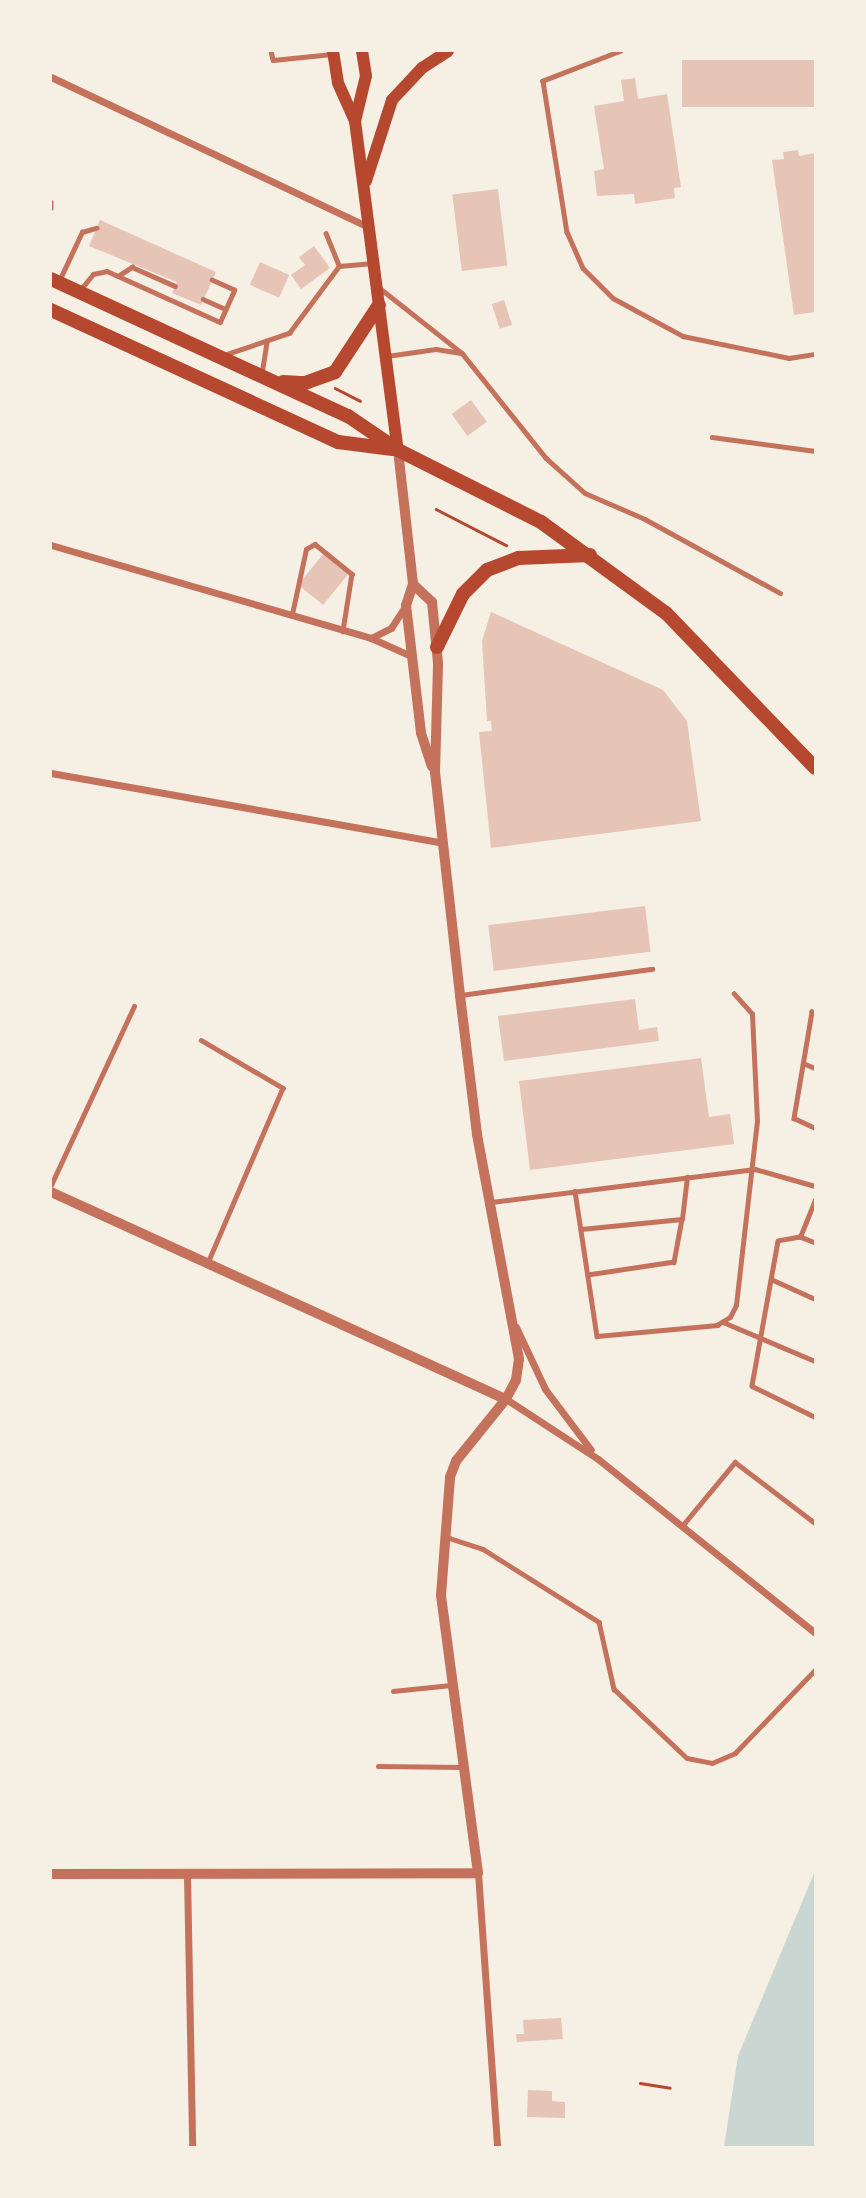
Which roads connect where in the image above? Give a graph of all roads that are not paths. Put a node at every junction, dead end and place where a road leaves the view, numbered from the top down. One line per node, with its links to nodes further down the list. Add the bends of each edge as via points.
1 (271, 51): 6 (lane, via 273,60)
2 (362, 51): 8 (main road, via 366,76)
3 (448, 51): 9 (main road, via 422,68 390,102)
4 (615, 51): 5 (lane); 29 (lane, via 542,81 567,232 583,268 613,298 683,336 789,358)
5 (621, 51)
6 (333, 52): 8 (main road, via 338,83)
7 (51, 77): 13 (street)
8 (355, 121): 9 (main road)
9 (364, 188): 13 (main road)
10 (51, 202): 11 (lane)
11 (51, 208)
12 (96, 228): 19 (lane, via 82,232)
13 (369, 228): 15 (main road)
14 (326, 233): 16 (lane)
15 (373, 262): 16 (lane); 20 (main road)
16 (339, 266): 27 (lane, via 289,333)
17 (118, 276): 21 (lane, via 132,267); 22 (lane, via 98,271); 25 (lane, via 220,322)
18 (212, 280): 25 (lane, via 234,290)
19 (54, 281): 22 (highway)
20 (376, 285): 24 (main road); 28 (lane)
21 (175, 286)
22 (78, 292): 31 (highway)
23 (203, 299): 25 (lane)
24 (379, 305): 30 (main road); 32 (highway, via 347,360 332,374 297,384)
25 (225, 309)
26 (51, 310): 34 (highway, via 338,442)
27 (267, 341): 31 (lane); 32 (lane)
28 (461, 353): 30 (lane, via 436,349); 39 (lane, via 547,458 585,493 645,519)
29 (815, 354)
30 (386, 356): 34 (main road)
31 (220, 357): 32 (highway)
32 (261, 376): 34 (highway, via 348,416)
33 (712, 437): 35 (lane)
34 (398, 450): 37 (highway, via 523,512); 38 (street)
35 (815, 451)
36 (51, 545): 41 (street)
37 (590, 555): 44 (highway, via 519,558 487,570 463,594); 46 (highway, via 666,613)
38 (413, 584): 40 (street); 44 (street, via 432,602)
39 (780, 593)
40 (406, 605): 43 (street, via 391,628); 45 (street)
41 (292, 617): 42 (street); 42 (lane, via 306,549 315,544 352,574)
42 (343, 632): 43 (street)
43 (371, 638): 45 (street)
44 (437, 647): 48 (street)
45 (413, 657): 48 (street, via 421,733)
46 (815, 768)
47 (51, 773): 49 (street)
48 (435, 773): 49 (street)
49 (443, 843): 51 (street)
50 (652, 969): 51 (lane)
51 (460, 995): 66 (street, via 477,1134)
52 (734, 995): 59 (lane, via 752,1014)
53 (134, 1006): 61 (lane)
54 (815, 1014): 56 (lane, via 812,1012)
55 (201, 1040): 71 (lane, via 283,1088)
56 (803, 1063): 57 (lane); 58 (lane, via 794,1118)
57 (815, 1068)
58 (815, 1128)
59 (755, 1169): 60 (lane); 62 (lane); 76 (lane, via 736,1305)
60 (687, 1177): 63 (lane); 67 (lane)
61 (51, 1185)
62 (815, 1186)
63 (575, 1191): 66 (lane); 68 (lane)
64 (51, 1192): 71 (street)
65 (815, 1200): 69 (lane)
66 (491, 1202): 75 (street)
67 (681, 1219): 68 (lane); 72 (lane, via 674,1262)
68 (581, 1229): 72 (lane)
69 (800, 1237): 70 (lane); 73 (lane, via 778,1241)
70 (815, 1243)
71 (208, 1263): 79 (street)
72 (588, 1275): 76 (lane, via 597,1336)
73 (771, 1279): 74 (lane); 77 (lane)
74 (815, 1299)
75 (514, 1322): 79 (street, via 519,1359 516,1380); 81 (street, via 545,1389)
76 (722, 1322): 77 (lane)
77 (761, 1338): 78 (lane); 80 (lane, via 752,1386)
78 (815, 1361)
79 (506, 1399): 81 (street); 84 (street, via 456,1461 450,1477)
80 (815, 1417)
81 (598, 1459): 83 (street)
82 (815, 1523): 83 (lane, via 735,1462)
83 (682, 1527): 85 (street)
84 (446, 1537): 86 (lane, via 483,1549 598,1622 614,1689 687,1758 712,1763 735,1753); 87 (street, via 441,1595)
85 (815, 1633)
86 (815, 1670)
87 (451, 1685): 88 (lane); 90 (street)
88 (393, 1690)
89 (378, 1766): 90 (lane)
90 (463, 1767): 91 (street)
91 (478, 1873): 93 (street); 95 (street)
92 (51, 1874): 93 (street)
93 (187, 1875): 94 (street)
94 (192, 2147)
95 (497, 2147)

